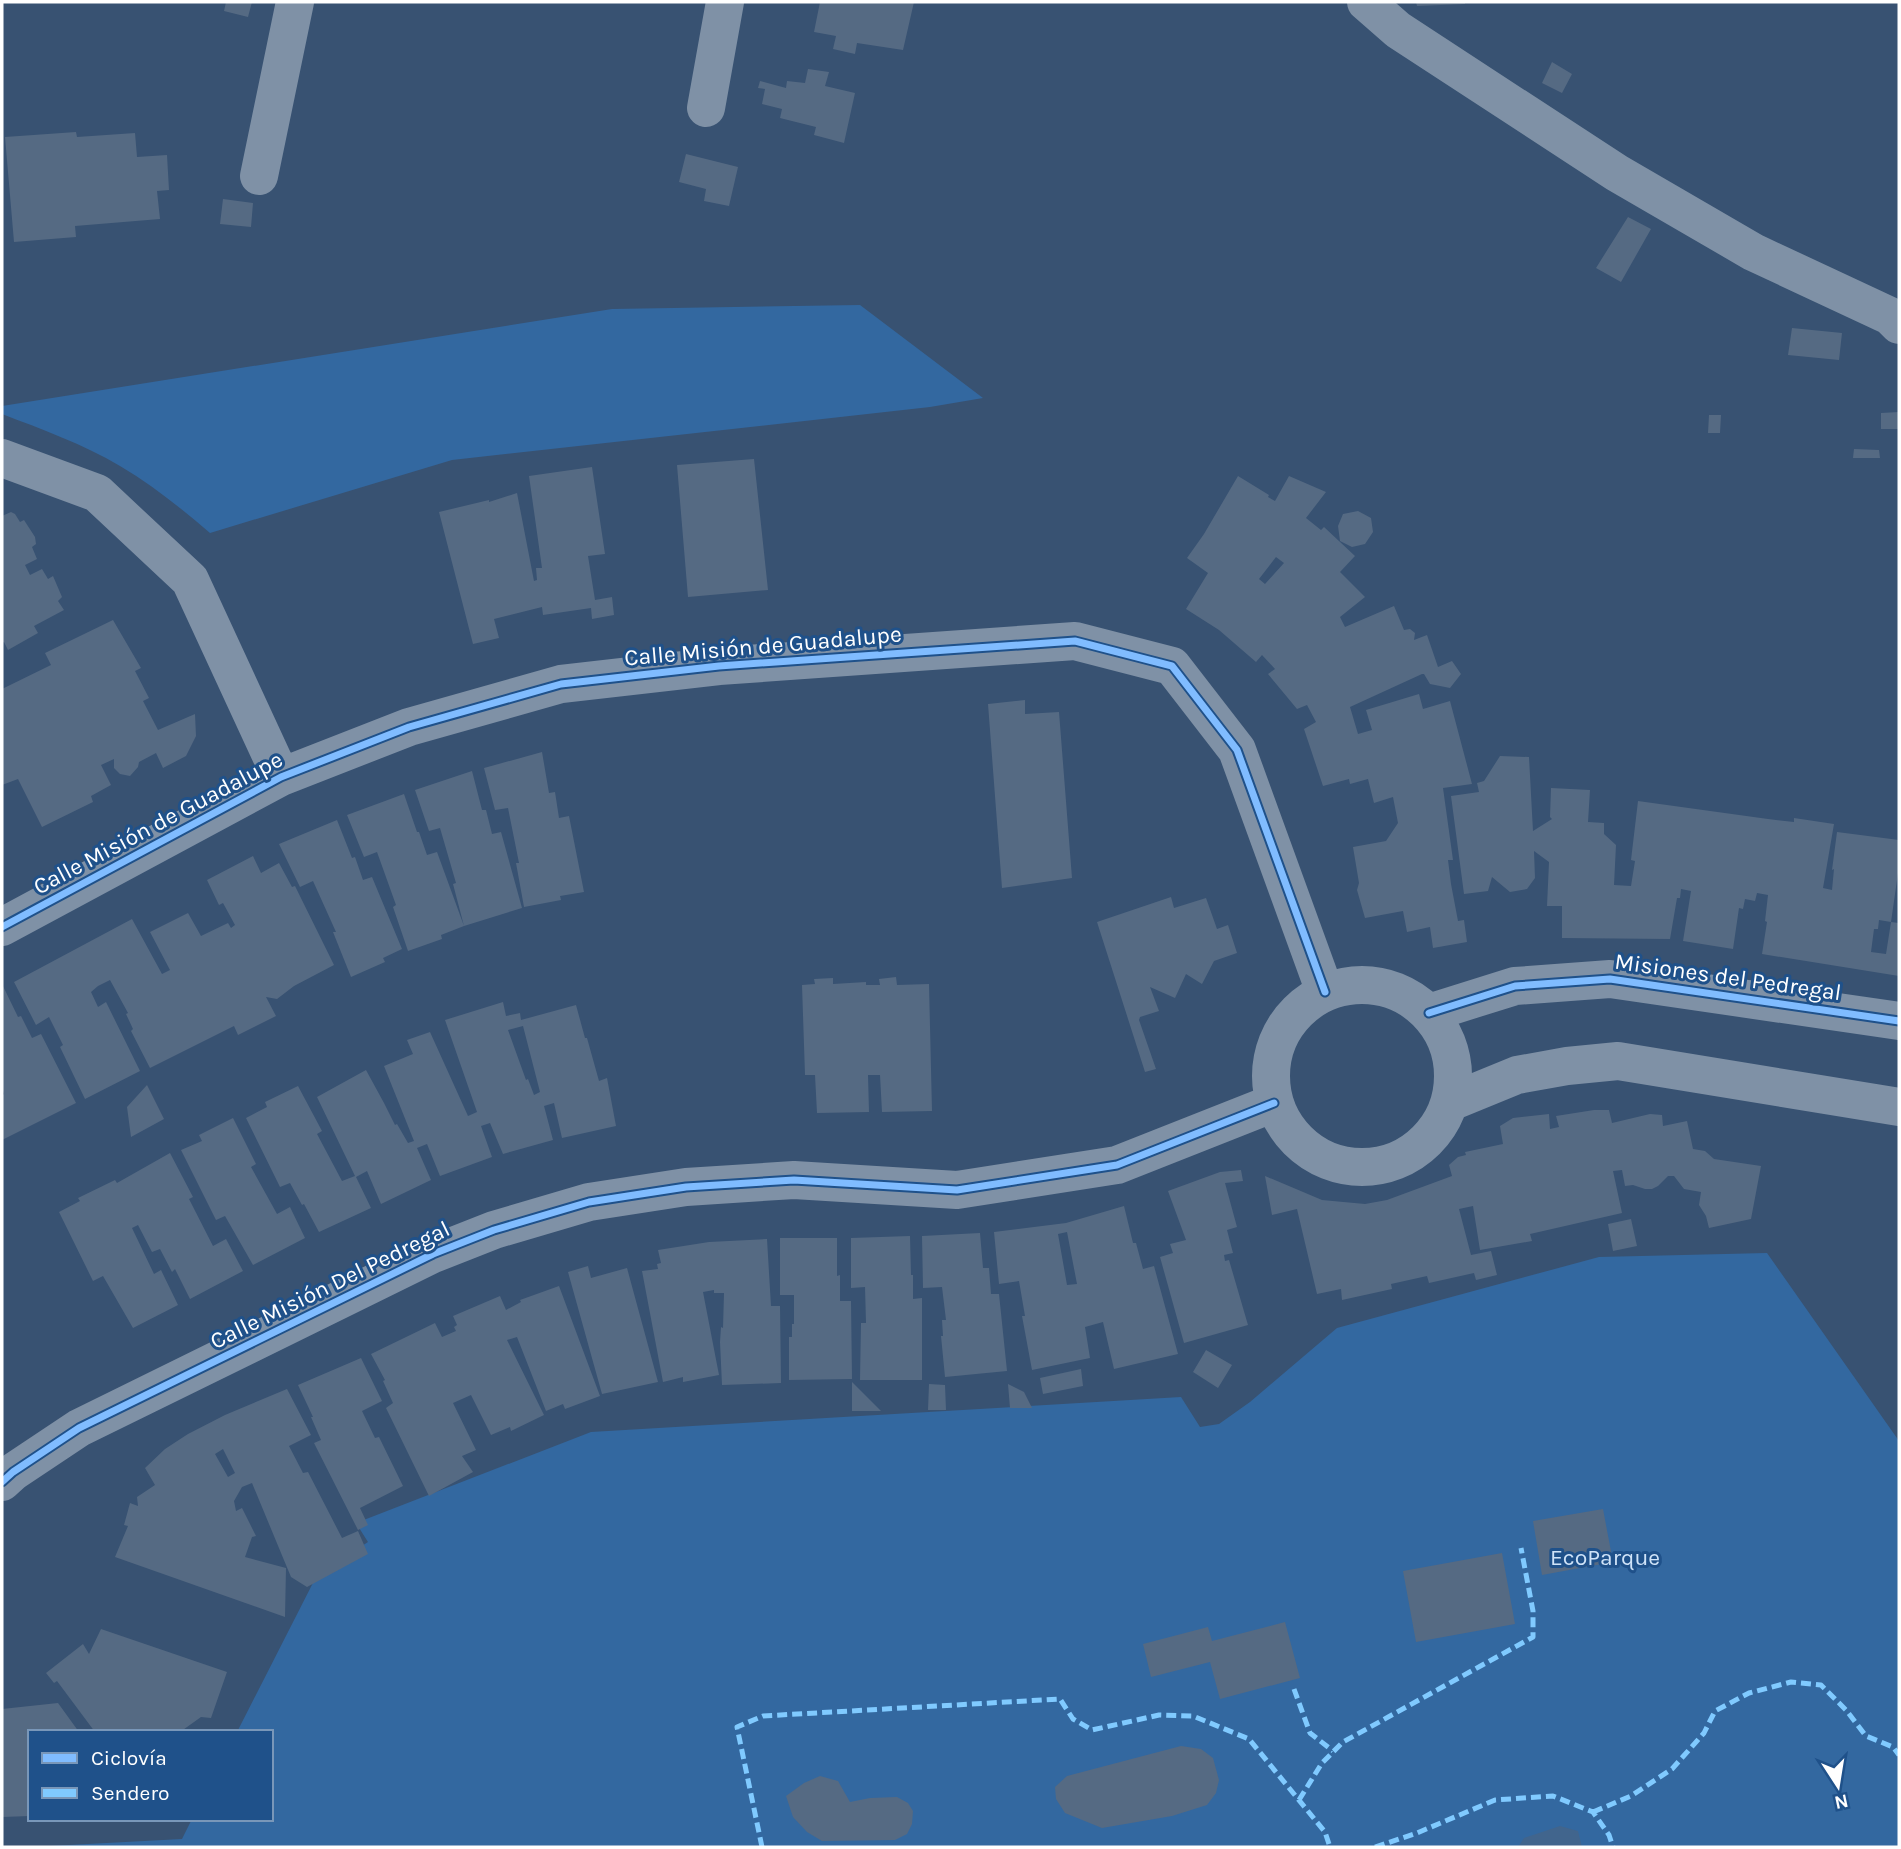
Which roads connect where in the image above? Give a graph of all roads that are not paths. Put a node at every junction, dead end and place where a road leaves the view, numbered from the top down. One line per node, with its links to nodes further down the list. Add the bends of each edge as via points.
1 (295, 2): 5 (street)
2 (725, 2): 4 (street)
3 (1366, 2): 6 (street, via 1398,30 1617,173 1753,252 1890,316)
4 (706, 108)
5 (259, 176)
6 (1899, 325)
7 (2, 458): 8 (street, via 97,493 190,580)
8 (281, 777): 9 (street, Calle Misión de Guadalupe); 10 (street, Calle Misión de Guadalupe, via 409,727 561,684 719,666 1075,642 1172,666 1237,750)
9 (2, 927)
10 (1325, 992): 11 (street, via 1352,984 1380,986 1407,996); 14 (street, via 1303,1006 1285,1026 1273,1050 1270,1077)
11 (1429, 1013): 12 (street, Misiones del Pedregal, via 1516,986 1610,979); 13 (street, via 1446,1039 1454,1070)
12 (1899, 1021)
13 (1451, 1102): 14 (street, via 1438,1128 1417,1149 1392,1163 1363,1167 1334,1163 1307,1150 1287,1129); 15 (street, via 1517,1075 1618,1061)
14 (1274, 1103): 16 (street, Calle Misión Del Pedregal, via 1117,1165 957,1190 794,1180 686,1187 589,1202 494,1230 433,1254 79,1428)
15 (1899, 1107)
16 (2, 1482)

